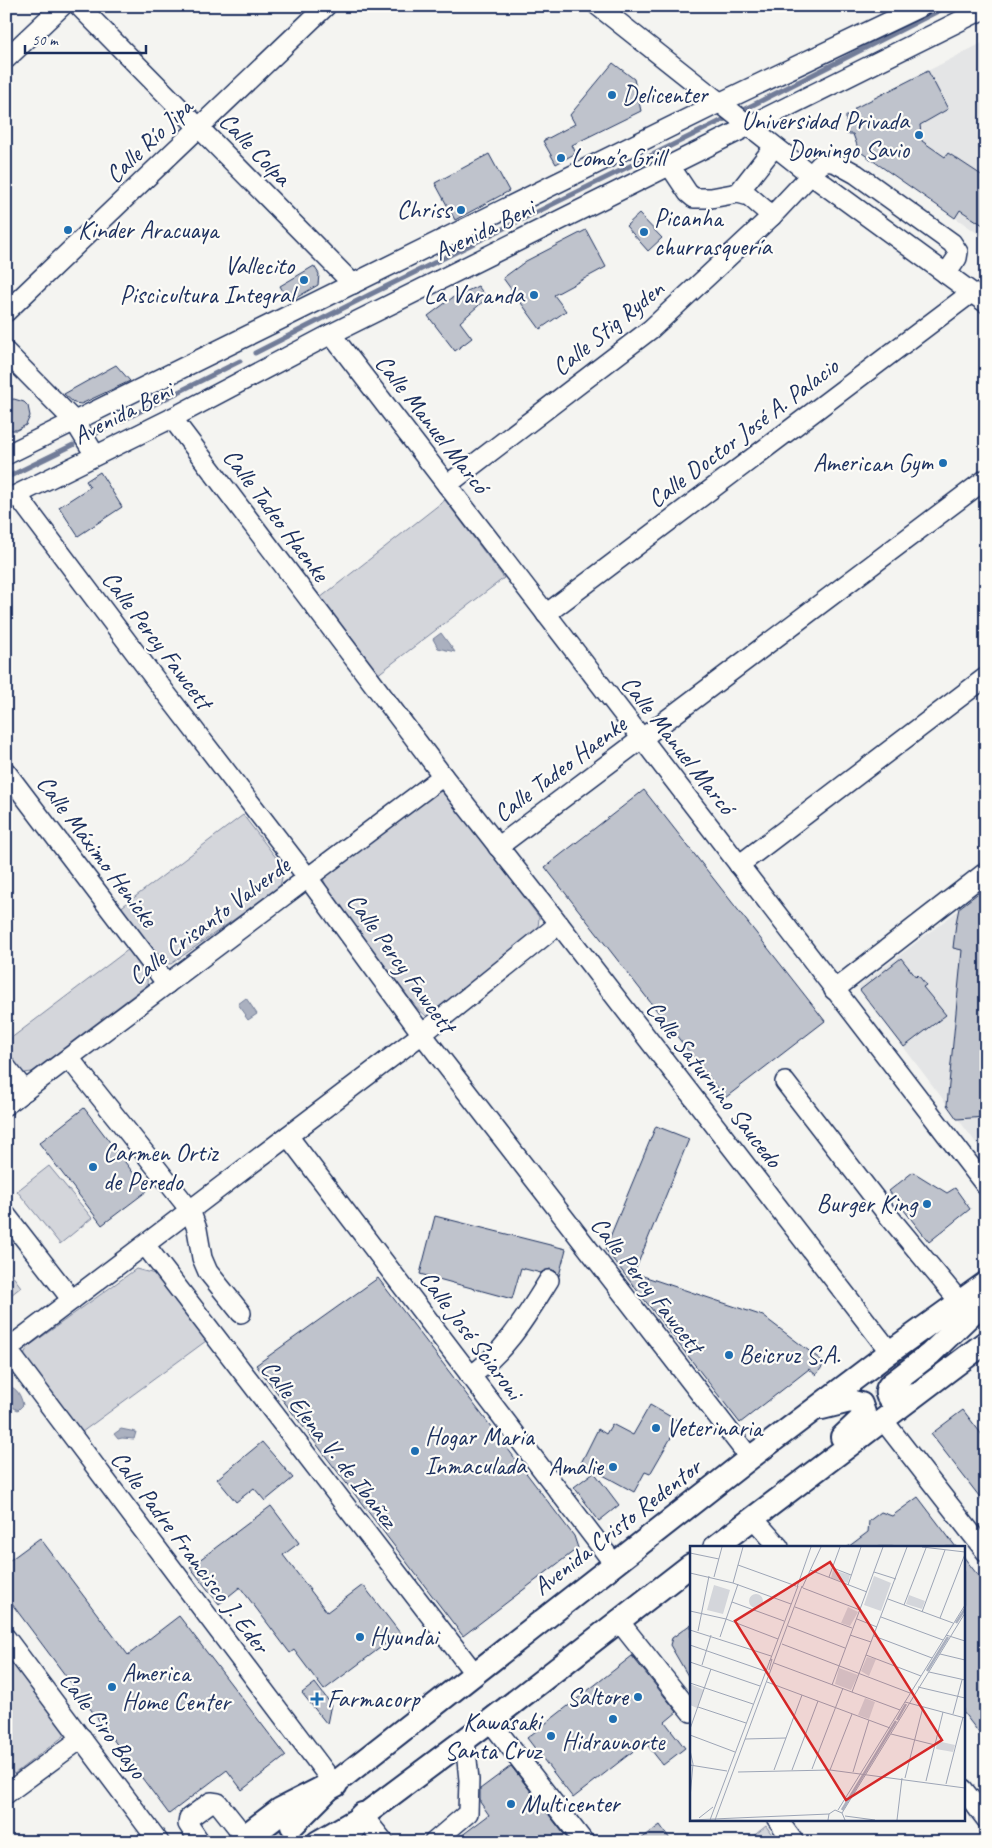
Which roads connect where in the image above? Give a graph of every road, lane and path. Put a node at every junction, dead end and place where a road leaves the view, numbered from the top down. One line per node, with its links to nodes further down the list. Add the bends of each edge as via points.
1 (62, 6): 7 (street)
2 (80, 6): 10 (street, Calle Colpa)
3 (326, 6): 10 (street, Calle Río Jipa)
4 (598, 6): 8 (street)
5 (922, 6): 8 (street, Avenida Beni)
6 (986, 8): 9 (street, Avenida Beni)
7 (6, 59)
8 (721, 105): 9 (street); 17 (street, Avenida Beni)
9 (747, 126): 11 (street); 12 (street, Avenida Beni)
10 (199, 128): 17 (street, Calle Colpa); 19 (street, Calle Río Jipa)
11 (774, 147): 13 (street); 14 (street)
12 (670, 166): 14 (street, via 694,198); 20 (street, Avenida Beni)
13 (811, 175): 15 (street, Calle Stig Ryden); 16 (street); 16 (street, Calle Stig Ryden, via 827,161 836,163 952,244 958,252 957,258)
14 (738, 193): 15 (street, via 749,196)
15 (772, 216): 27 (street, Calle Stig Ryden, via 651,329)
16 (946, 274): 18 (street)
17 (353, 284): 23 (street, Avenida Beni)
18 (978, 298): 29 (street, Calle Doctor José A. Palacio)
19 (6, 312)
20 (331, 334): 22 (street, Avenida Beni); 27 (street, Calle Manuel Marcó)
21 (6, 352): 23 (street)
22 (172, 418): 24 (street, Avenida Beni); 33 (street, Calle Tadeo Haenke)
23 (75, 422): 24 (street); 25 (street, Avenida Beni)
24 (95, 455): 28 (street, Avenida Beni)
25 (6, 456)
26 (986, 479): 31 (street, Calle Tadeo Haenke)
27 (447, 485): 29 (street, Calle Manuel Marcó)
28 (12, 497): 37 (street, Calle Percy Fawcett)
29 (546, 614): 31 (street, Calle Manuel Marcó)
30 (986, 677): 35 (street)
31 (642, 739): 34 (street, Calle Tadeo Haenke); 35 (street, Calle Manuel Marcó)
32 (6, 772): 39 (street, Calle Máximo Henicke)
33 (443, 776): 34 (street, Calle Tadeo Haenke); 37 (street, Calle Crisanto Valverde)
34 (498, 847): 38 (street, Calle Saturnino Saucedo)
35 (739, 865): 40 (street, Calle Manuel Marcó)
36 (986, 872): 40 (street)
37 (308, 878): 39 (street, Calle Crisanto Valverde); 41 (street, Calle Percy Fawcett)
38 (559, 924): 41 (street); 60 (street, Calle Saturnino Saucedo)
39 (167, 984): 42 (street, Calle Crisanto Valverde)
40 (834, 990): 48 (street, Calle Manuel Marcó)
41 (422, 1034): 47 (street); 65 (street, Calle Percy Fawcett)
42 (69, 1058): 45 (street, Calle Crisanto Valverde); 49 (street)
43 (6, 1067): 45 (street)
44 (785, 1082): 56 (street)
45 (25, 1091): 46 (street, Calle Crisanto Valverde)
46 (6, 1106)
47 (288, 1136): 49 (street); 61 (street, Calle José Sciaroni)
48 (986, 1186)
49 (190, 1210): 51 (street); 57 (street, via 208,1272)
50 (6, 1215): 54 (street)
51 (144, 1245): 54 (street); 75 (street, Calle Elena V. de Ibañez)
52 (549, 1280): 61 (street, via 502,1348)
53 (986, 1283): 56 (main road, Avenida Cristo Redentor)
54 (72, 1300): 59 (street)
55 (986, 1300): 62 (main road, via 930,1354 891,1384 886,1393 894,1402 903,1401)
56 (959, 1302): 60 (main road, Avenida Cristo Redentor)
57 (241, 1313)
58 (986, 1342): 62 (main road)
59 (7, 1350): 80 (street, Calle Padre Francisco J. Eder)
60 (890, 1352): 63 (main road, Avenida Cristo Redentor)
61 (470, 1376): 71 (street, Calle José Sciaroni)
62 (928, 1386): 64 (main road)
63 (811, 1412): 65 (main road, Avenida Cristo Redentor); 67 (main road, via 850,1401 862,1404 864,1413 850,1431 795,1473)
64 (883, 1420): 66 (main road); 70 (street)
65 (750, 1458): 71 (main road, Avenida Cristo Redentor)
66 (753, 1518): 67 (main road); 69 (street)
67 (733, 1533): 68 (main road)
68 (716, 1546)
69 (778, 1546)
70 (986, 1552)
71 (615, 1565): 75 (main road, Avenida Cristo Redentor)
72 (690, 1566): 73 (main road)
73 (618, 1620): 76 (street); 77 (main road)
74 (6, 1638): 78 (street, Calle Ciro Bayo)
75 (475, 1674): 80 (main road, Avenida Cristo Redentor)
76 (690, 1711)
77 (490, 1721): 79 (main road); 94 (street)
78 (82, 1738): 81 (street); 89 (street, Calle Ciro Bayo)
79 (465, 1740): 83 (main road); 93 (street, via 468,1813)
80 (334, 1784): 86 (main road, Avenida Cristo Redentor); 88 (highway, via 281,1811)
81 (9, 1786)
82 (964, 1790): 84 (street)
83 (363, 1816): 87 (highway); 91 (main road); 92 (street)
84 (986, 1819)
85 (777, 1820): 95 (street)
86 (292, 1826)
87 (344, 1839)
88 (243, 1840): 90 (street, via 218,1804 211,1802 190,1818 188,1824)
89 (160, 1842)
90 (200, 1842)
91 (318, 1842)
92 (384, 1842)
93 (434, 1842)
94 (584, 1842)
95 (794, 1842)

